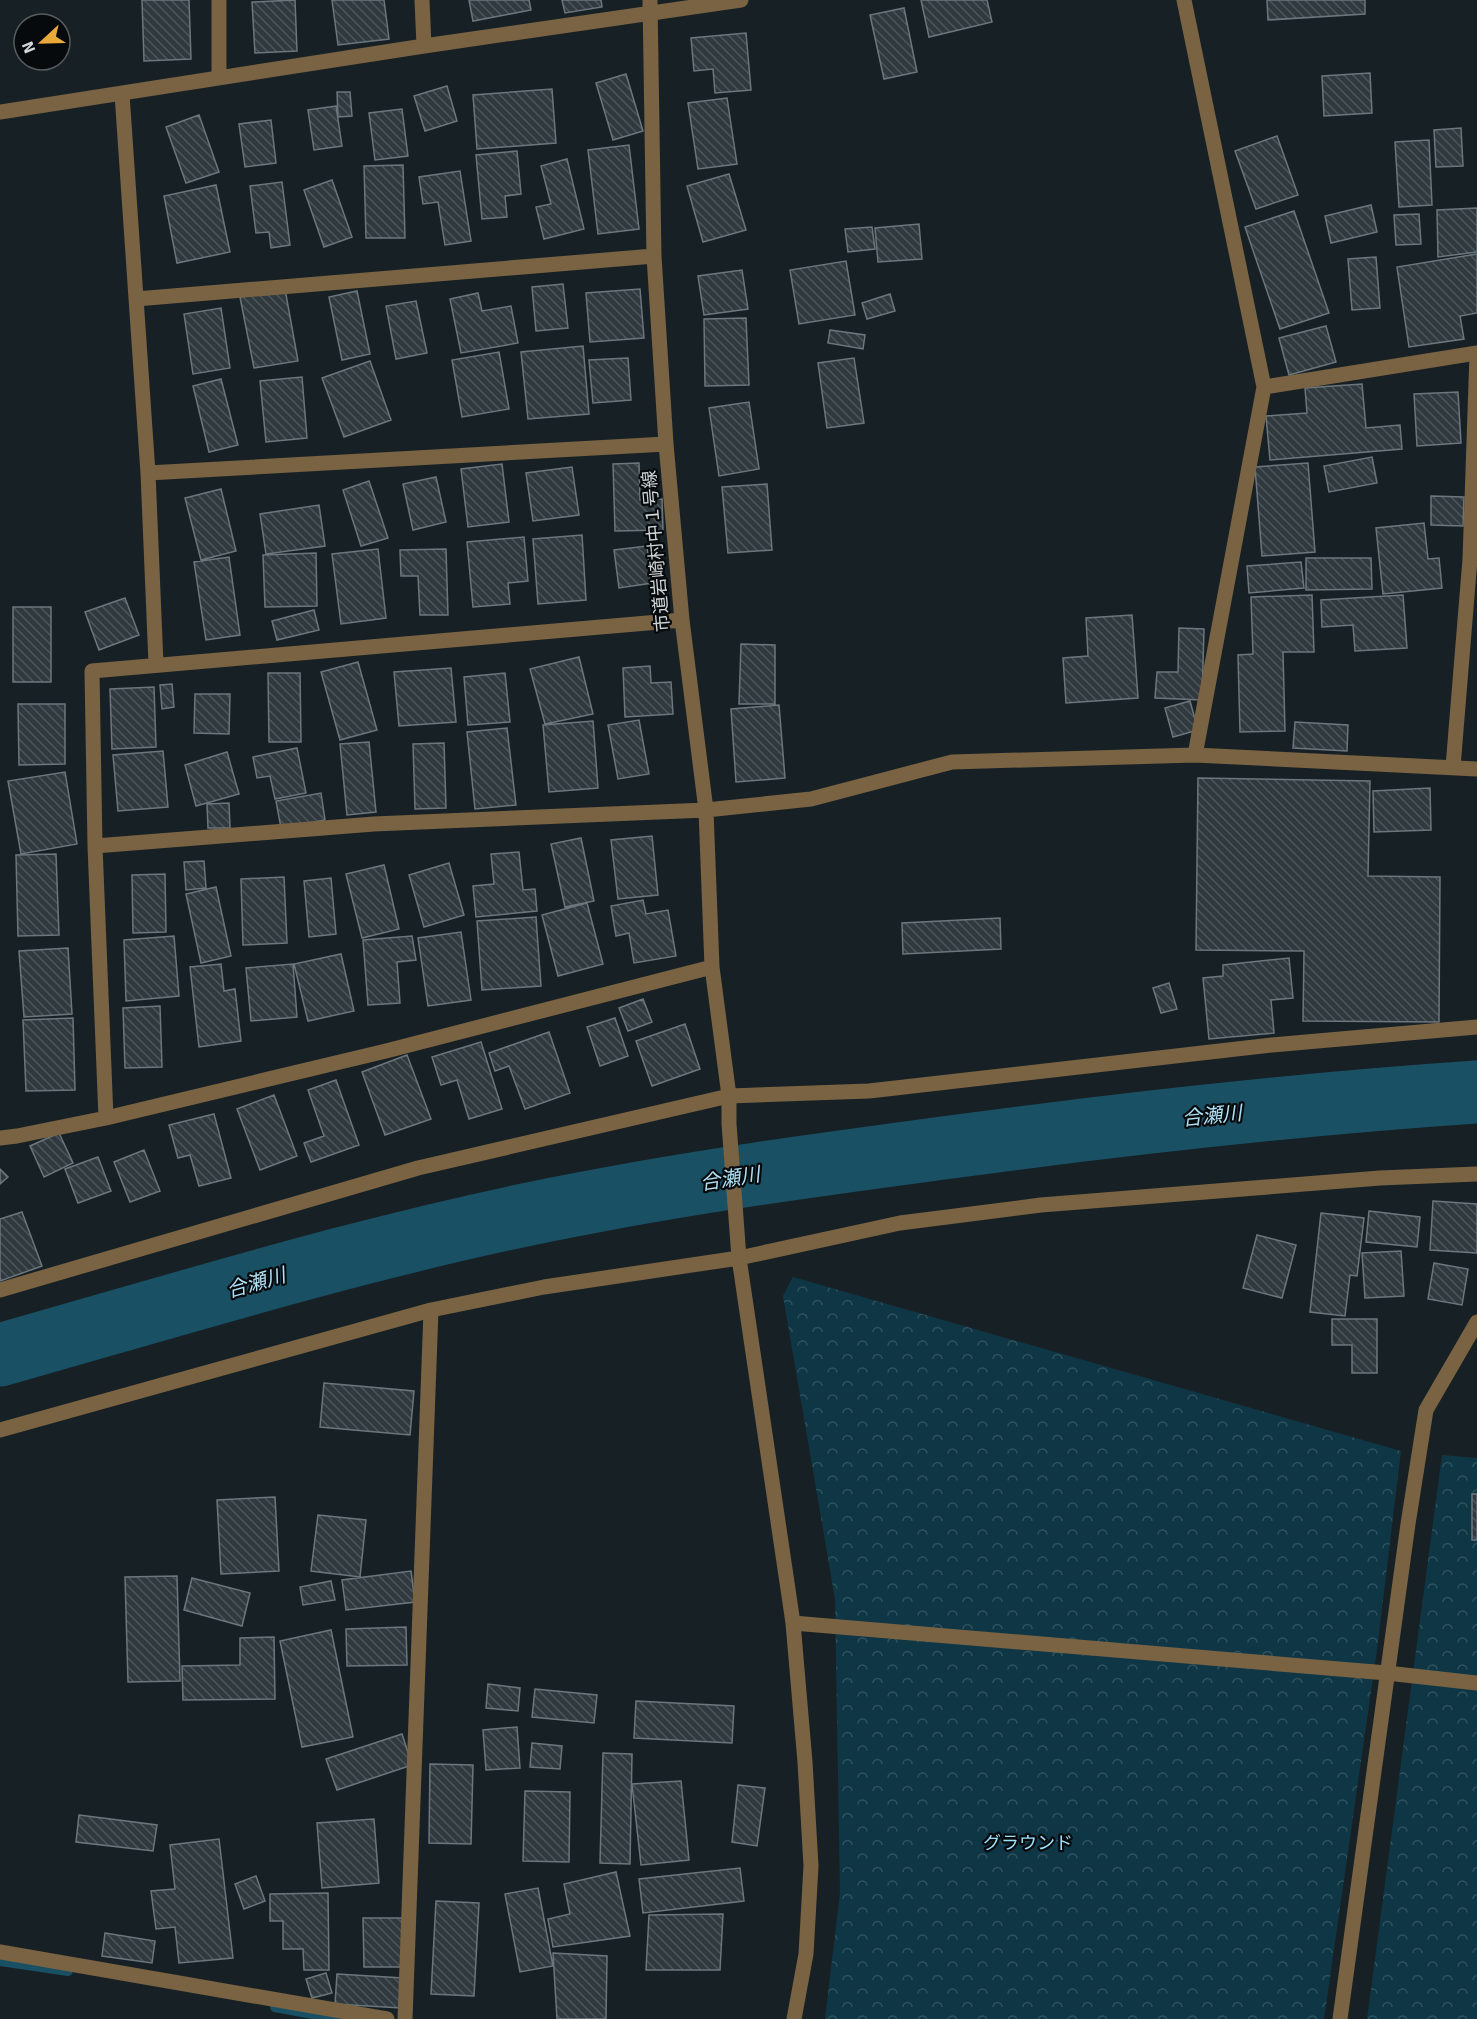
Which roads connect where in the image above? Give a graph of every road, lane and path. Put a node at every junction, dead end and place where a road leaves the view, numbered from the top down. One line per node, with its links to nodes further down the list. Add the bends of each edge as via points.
1 (219, 0): 7 (street)
2 (422, 0): 6 (street)
3 (741, 0): 5 (street)
4 (1184, 0): 13 (street)
5 (650, 7): 6 (street); 10 (street, 市道岩崎村中１号線)
6 (424, 46): 7 (street)
7 (219, 77): 8 (street)
8 (122, 94): 9 (street); 11 (street)
9 (0, 112)
10 (654, 256): 11 (street); 14 (street, 市道岩崎村中１号線)
11 (136, 299): 15 (street)
12 (1477, 354): 13 (street); 19 (street, via 1470,559)
13 (1264, 387): 18 (street)
14 (666, 444): 15 (street); 16 (street, 市道岩崎村中１号線)
15 (148, 473): 17 (street)
16 (682, 620): 17 (street); 21 (street, 市道岩崎村中１号線)
17 (156, 664): 22 (street, via 92,671)
18 (1195, 755): 19 (street); 21 (street, via 952,762 812,799)
19 (1453, 767): 20 (street)
20 (1477, 769)
21 (706, 810): 22 (street, via 374,824); 23 (street, 市道岩崎村中１号線)
22 (95, 846): 26 (street)
23 (712, 968): 25 (street, 市道岩崎村中１号線); 26 (street)
24 (1477, 1027): 25 (street, via 1272,1045 869,1091)
25 (729, 1096): 29 (street, 市道岩崎村中１号線); 30 (street, via 418,1168)
26 (106, 1118): 27 (street)
27 (0, 1138)
28 (1477, 1174): 29 (street, via 1041,1205 900,1223)
29 (739, 1258): 31 (street, via 544,1287); 34 (street, 市道岩崎村中１号線)
30 (0, 1290)
31 (431, 1310): 33 (street); 39 (street)
32 (1477, 1322): 35 (street, via 1426,1410)
33 (0, 1430)
34 (793, 1623): 35 (street); 40 (street, 市道岩崎村中１号線, via 811,1866 806,1954)
35 (1387, 1673): 36 (street); 41 (street)
36 (1477, 1683)
37 (0, 1952): 38 (street)
38 (387, 2019)
39 (405, 2019)
40 (794, 2019)
41 (1340, 2019)

